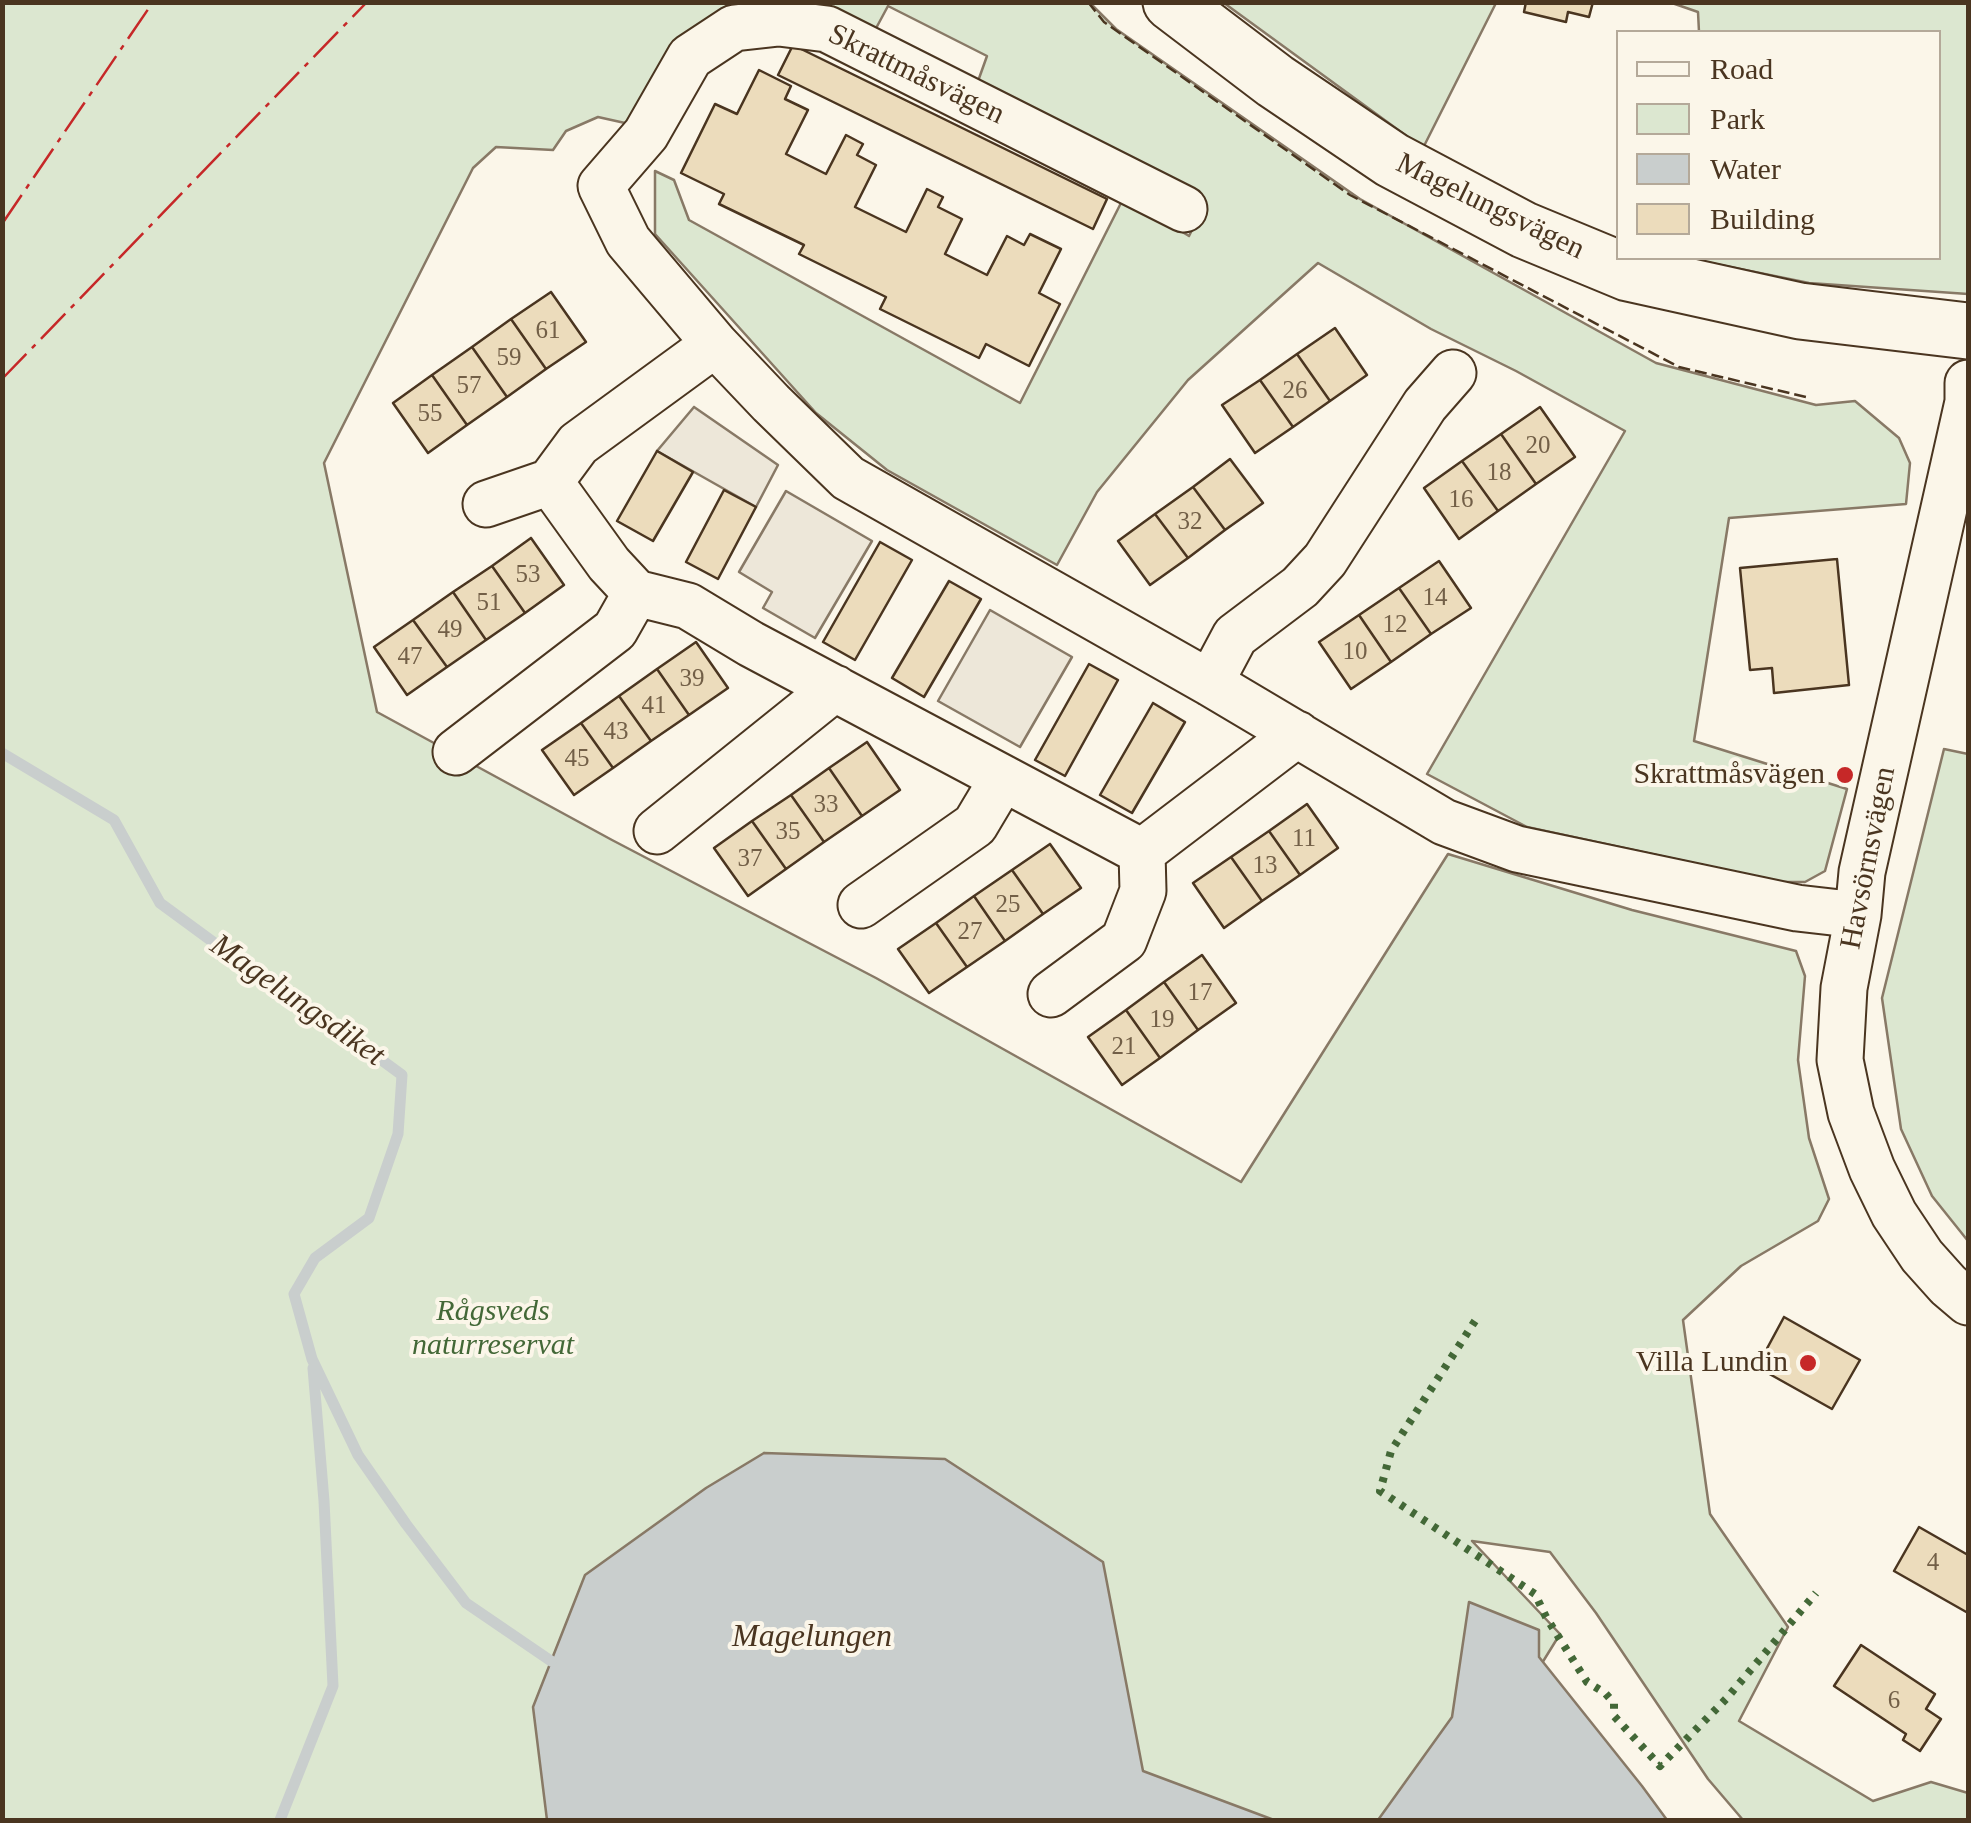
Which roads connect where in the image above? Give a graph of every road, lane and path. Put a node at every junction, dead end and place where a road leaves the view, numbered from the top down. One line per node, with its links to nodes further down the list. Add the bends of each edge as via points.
1 (1172, 2): 3 (main road, Magelungsvägen, via 1392,160 1524,230 1628,273 1800,311)
2 (1184, 208): 4 (street, Skrattmåsvägen, via 827,29 779,23 734,28 690,57 646,134 601,186 628,241)
3 (1968, 331)
4 (716, 344): 7 (street, via 578,444); 10 (street, Skrattmåsvägen, via 848,478)
5 (1454, 372): 10 (street, via 1424,406 1326,560 1236,636)
6 (1968, 384): 18 (street, Havsörnsvägen)
7 (550, 482): 8 (street); 9 (street)
8 (486, 504)
9 (636, 593): 11 (street, via 688,606); 13 (street, via 615,630)
10 (1210, 683): 12 (street, Skrattmåsvägen)
11 (835, 688): 14 (street); 15 (street)
12 (1296, 734): 16 (street); 18 (street, Skrattmåsvägen, via 1444,822 1517,849 1797,908)
13 (456, 752)
14 (1003, 778): 16 (street); 17 (street, via 975,825)
15 (657, 830)
16 (1142, 852): 19 (street, via 1142,891 1124,940)
17 (861, 905)
18 (1858, 914): 20 (street, Havsörnsvägen, via 1840,1060 1851,1113 1894,1214 1922,1256)
19 (1051, 994)
20 (1968, 1302)

